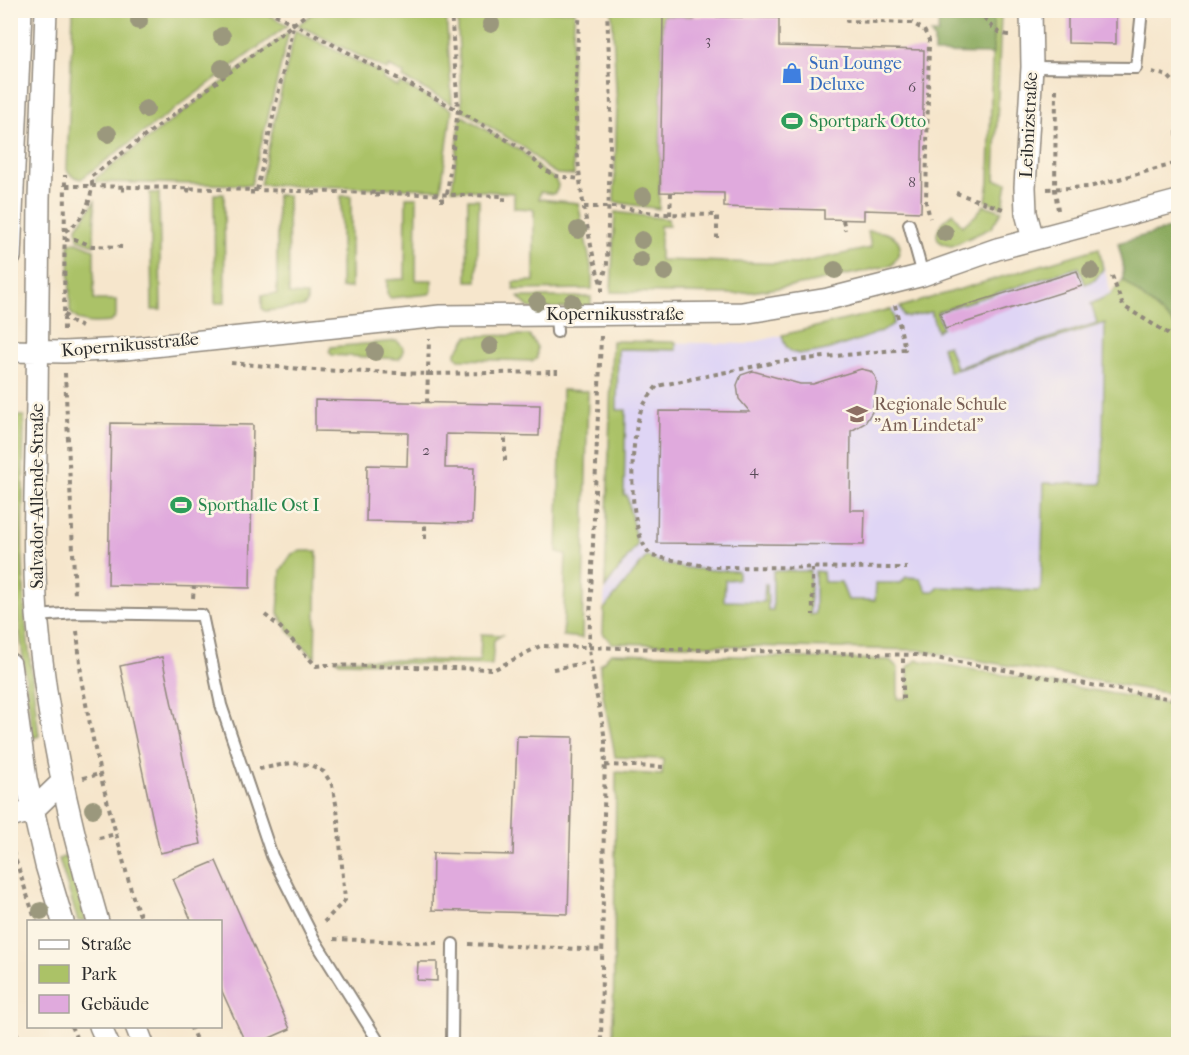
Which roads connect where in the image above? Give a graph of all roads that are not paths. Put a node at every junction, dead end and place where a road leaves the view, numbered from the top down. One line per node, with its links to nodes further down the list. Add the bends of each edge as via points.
1 (1031, 10): 5 (street, Leibnizstraße)
2 (1142, 10): 5 (lane, via 1136,68)
3 (46, 20): 4 (street); 12 (street, Salvador-Allende-Straße)
4 (17, 22): 9 (street)
5 (1032, 67): 8 (street, Leibnizstraße, via 1025,187 1026,213)
6 (1179, 201): 8 (street, Kopernikusstraße)
7 (909, 224): 10 (lane)
8 (1034, 239): 10 (street, Kopernikusstraße)
9 (10, 257)
10 (923, 275): 12 (street, Kopernikusstraße, via 828,300 742,313 556,323 440,316 125,349)
11 (10, 351): 12 (street)
12 (38, 351): 13 (street, Salvador-Allende-Straße, via 33,543)
13 (38, 616): 16 (street, Salvador-Allende-Straße); 28 (lane, via 202,615 221,705 272,856 312,934)
14 (10, 664): 15 (street)
15 (18, 781): 16 (street); 17 (street)
16 (61, 783): 17 (street); 20 (street, Salvador-Allende-Straße)
17 (32, 811): 18 (street); 19 (street)
18 (10, 817)
19 (63, 920)
20 (98, 920)
21 (453, 944): 29 (lane)
22 (101, 1028): 26 (street)
23 (137, 1028): 27 (street)
24 (10, 1030): 25 (lane)
25 (15, 1044)
26 (108, 1044)
27 (143, 1044)
28 (380, 1044)
29 (452, 1044)

